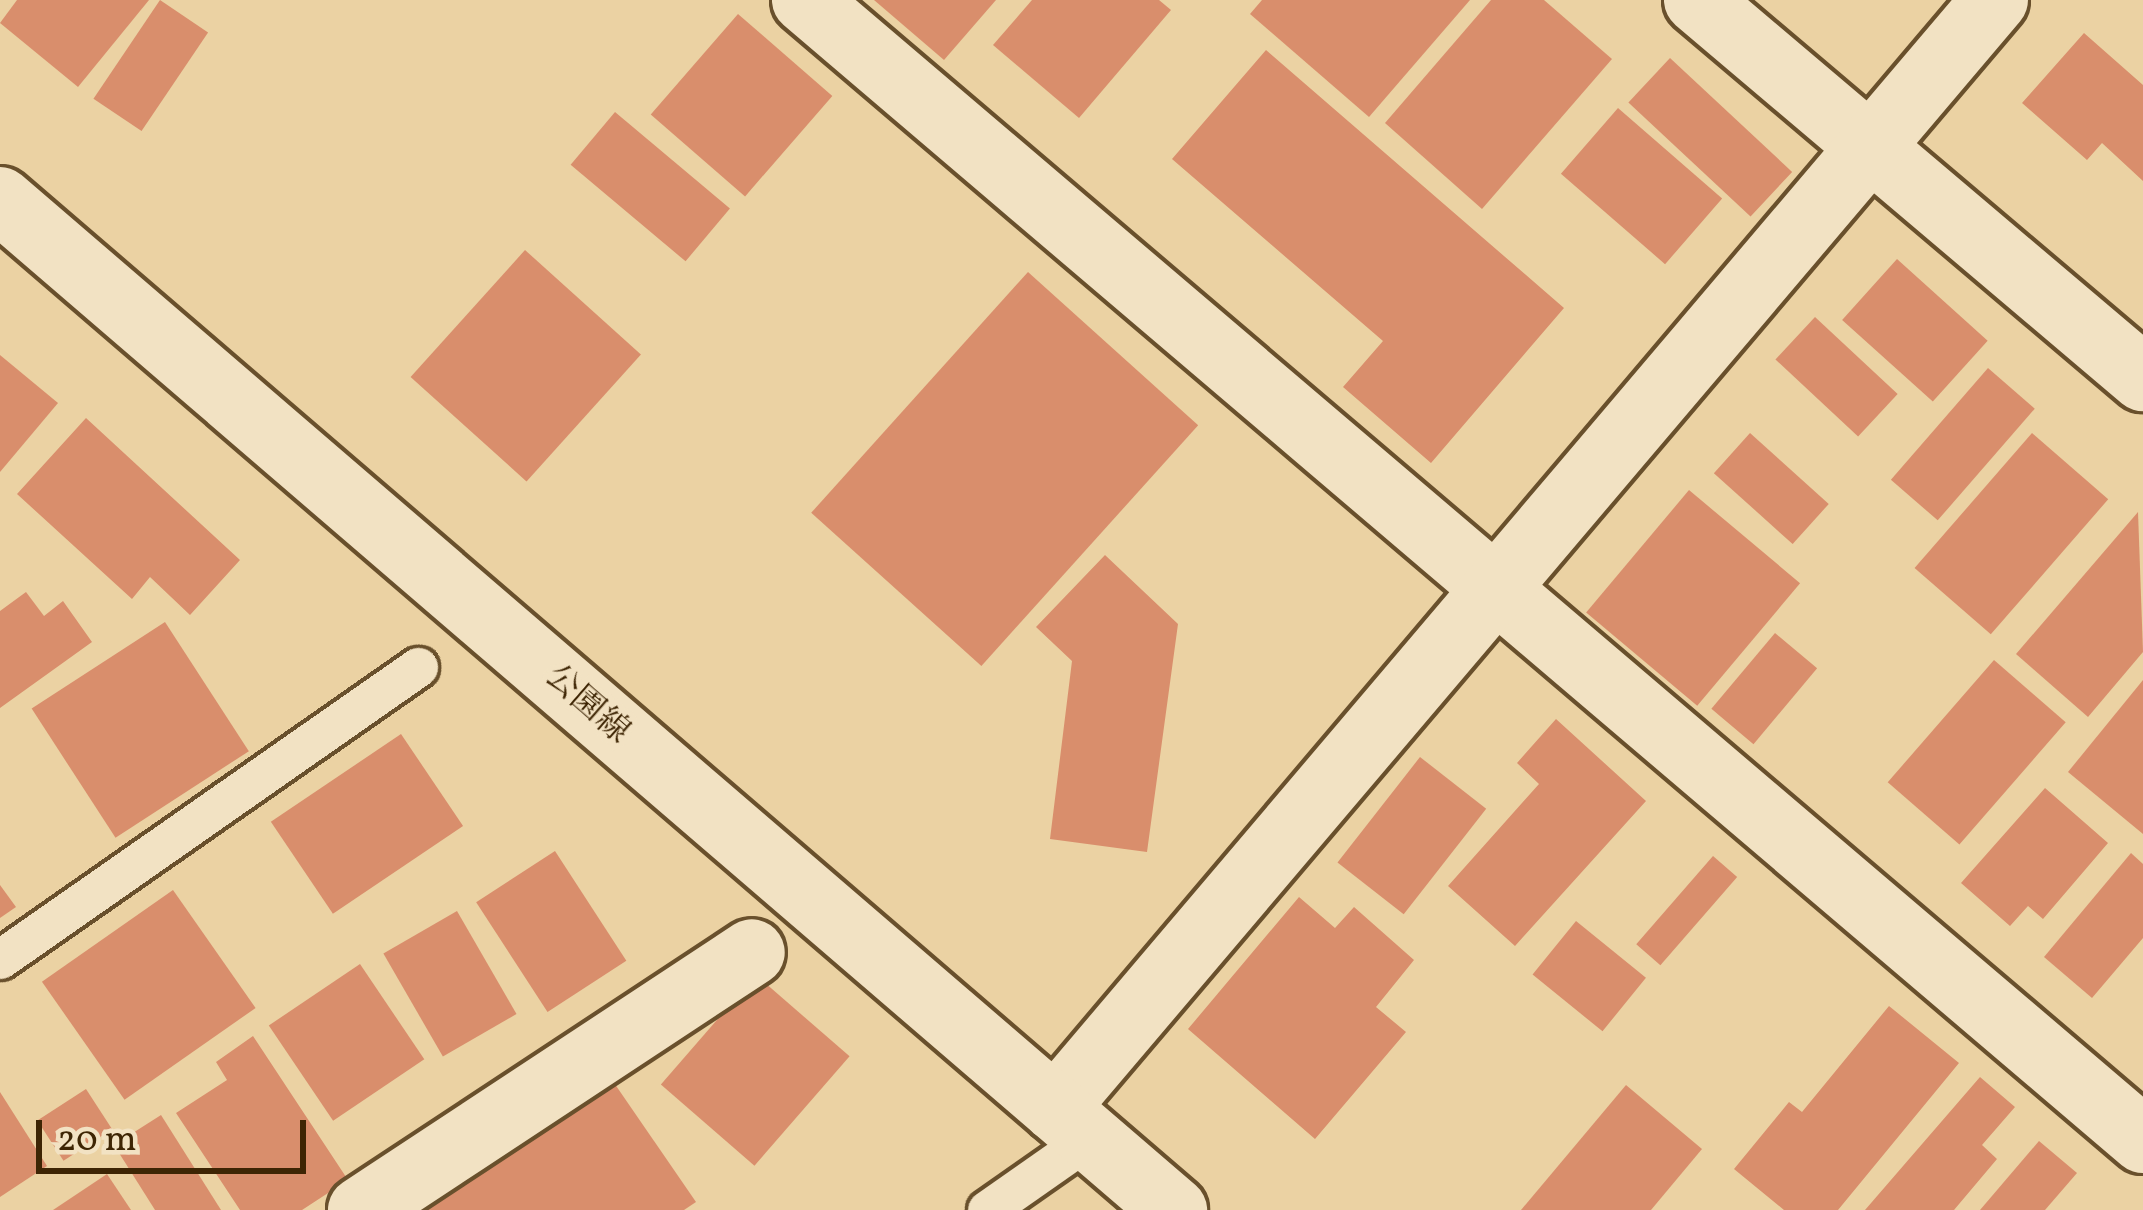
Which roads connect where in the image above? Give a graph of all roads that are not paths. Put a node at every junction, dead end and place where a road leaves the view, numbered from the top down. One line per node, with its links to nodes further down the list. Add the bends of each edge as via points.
1 (805, 0): 7 (street)
2 (1697, 0): 4 (street)
3 (1995, 0): 4 (street)
4 (1869, 147): 6 (street); 7 (street)
5 (0, 200): 11 (street, 公園線)
6 (2143, 378)
7 (1495, 592): 11 (street); 12 (street)
8 (418, 667): 10 (lane)
9 (752, 952): 13 (street)
10 (0, 958)
11 (1072, 1123): 14 (lane); 15 (street, 公園線)
12 (2143, 1140)
13 (361, 1210)
14 (987, 1210)
15 (1174, 1210)

